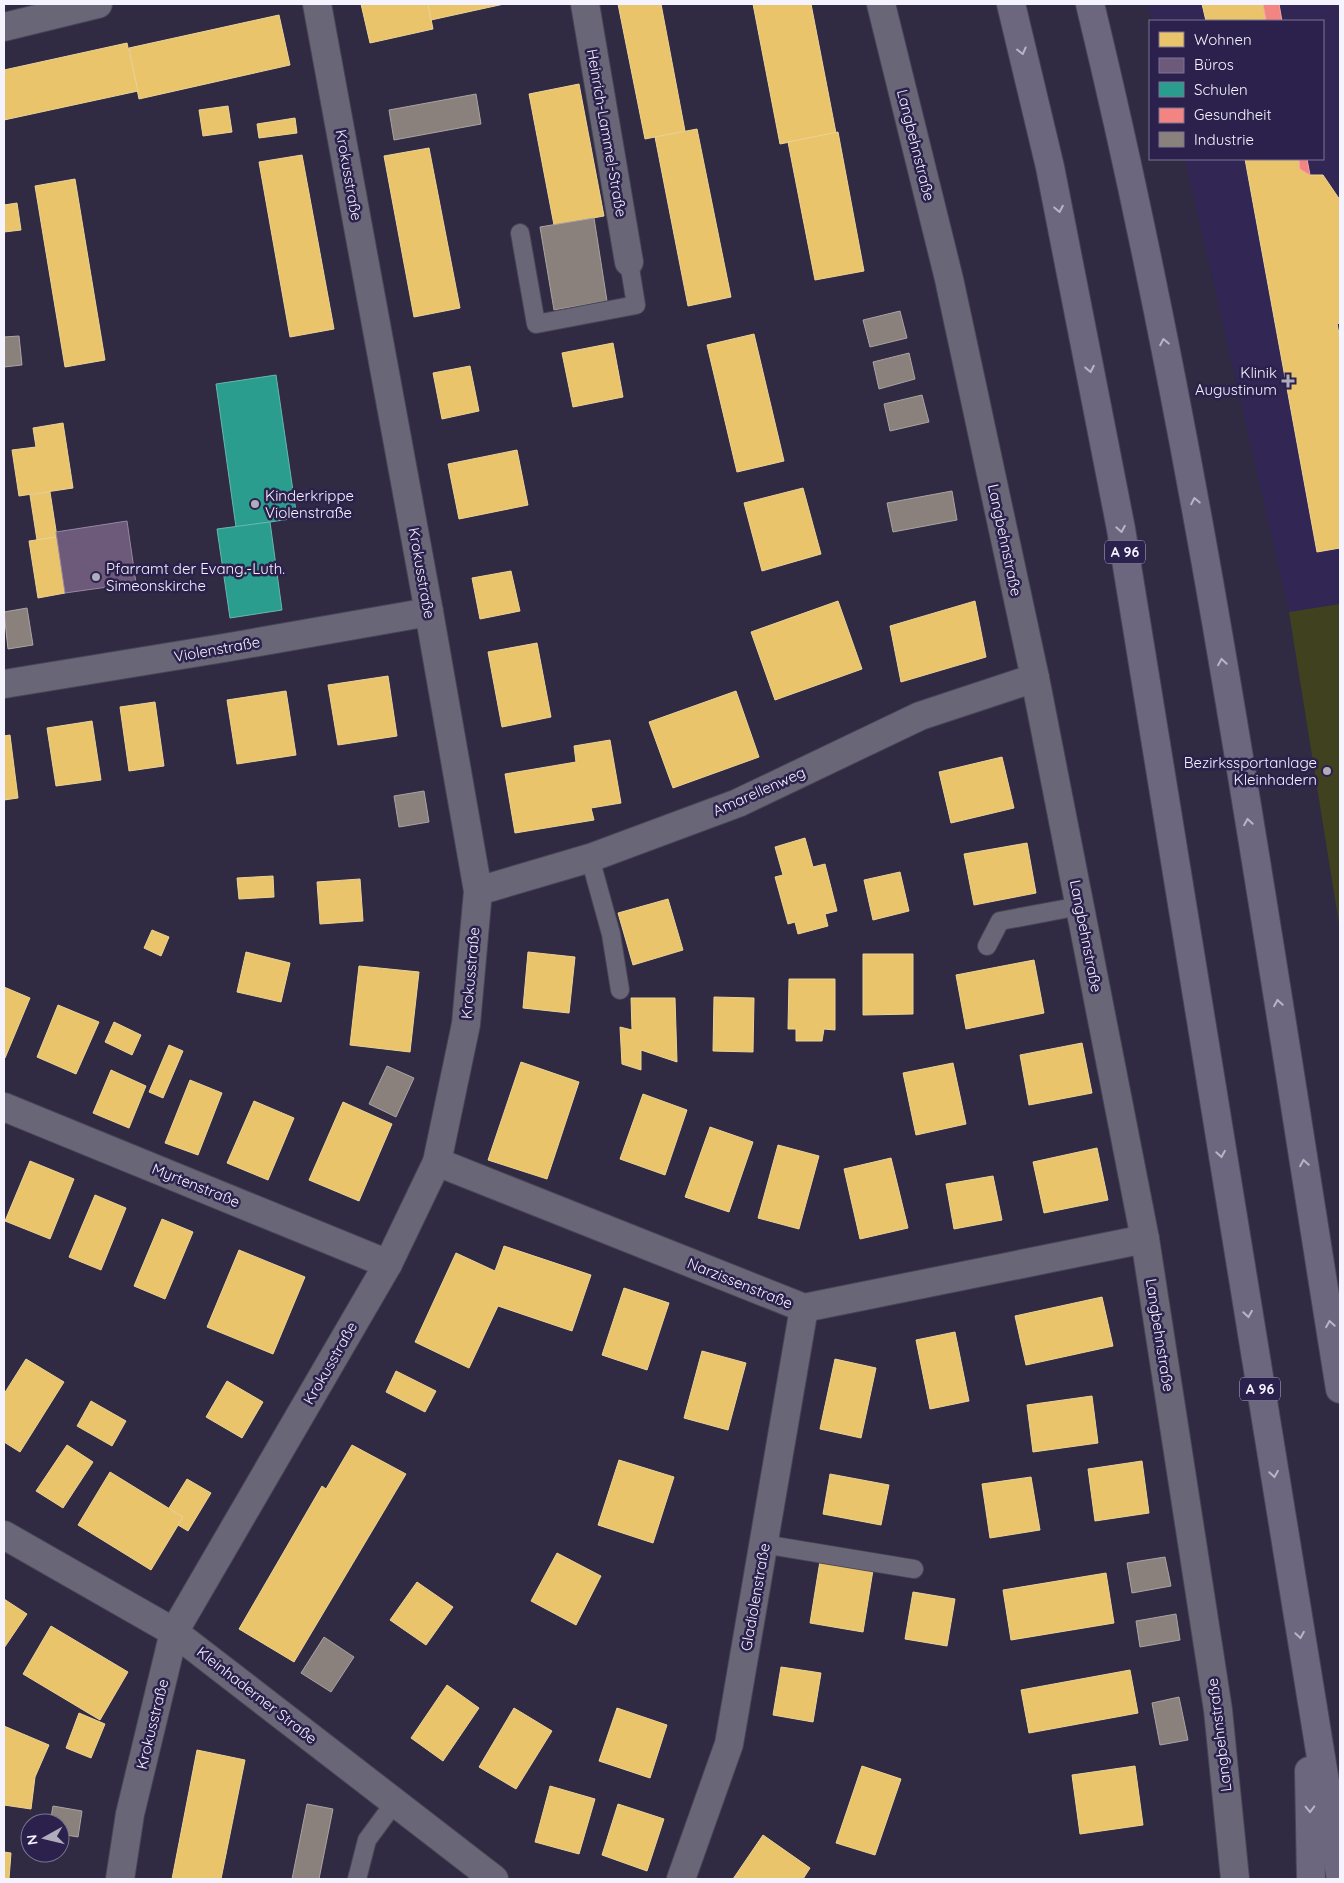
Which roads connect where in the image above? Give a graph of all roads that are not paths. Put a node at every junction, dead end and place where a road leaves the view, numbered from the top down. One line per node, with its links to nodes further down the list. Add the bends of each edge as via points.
1 (98, 4): 7 (street)
2 (317, 4): 10 (street, Krokusstraße)
3 (585, 4): 9 (street, Heinrich-Lammel-Straße)
4 (881, 4): 11 (street, Langbehnstraße, via 949,279)
5 (1011, 4): 28 (highway, A 96, one-way to 28, via 1050,167 1121,529)
6 (1090, 4): 23 (highway, one-way to 6, via 1196,508 1125,147)
7 (4, 27)
8 (520, 233): 9 (lane, via 536,324 636,305)
9 (630, 262)
10 (429, 612): 12 (street, Violenstraße); 14 (street, Krokusstraße)
11 (1035, 678): 13 (street, Amarellenweg, via 920,716 738,803); 15 (street, Langbehnstraße)
12 (4, 684)
13 (590, 858): 14 (street, Amarellenweg); 17 (lane, via 611,934)
14 (478, 891): 19 (street, Krokusstraße, via 466,1024)
15 (1080, 906): 16 (lane, via 1000,921); 20 (street, Langbehnstraße)
16 (987, 946)
17 (620, 990)
18 (4, 1106): 21 (street, Myrtenstraße)
19 (436, 1162): 21 (street, Krokusstraße); 22 (street, Narzissenstraße)
20 (1145, 1239): 22 (street, Narzissenstraße); 35 (street, Langbehnstraße, via 1218,1710)
21 (388, 1264): 27 (street, Krokusstraße)
22 (804, 1308): 25 (street, Gladiolenstraße)
23 (1340, 1389)
24 (4, 1534): 27 (street, Kleinhaderner Straße)
25 (764, 1544): 26 (lane); 34 (street, Gladiolenstraße, via 729,1744)
26 (914, 1569)
27 (174, 1632): 29 (street, Kleinhaderner Straße); 31 (street, Krokusstraße, via 130,1814)
28 (1306, 1672): 30 (highway, A 96); 36 (highway, one-way to 36)
29 (395, 1802): 32 (lane, via 367,1840); 33 (street, Kleinhaderner Straße)
30 (1340, 1874)
31 (120, 1879)
32 (357, 1879)
33 (494, 1879)
34 (682, 1879)
35 (1235, 1879)
36 (1311, 1879)

